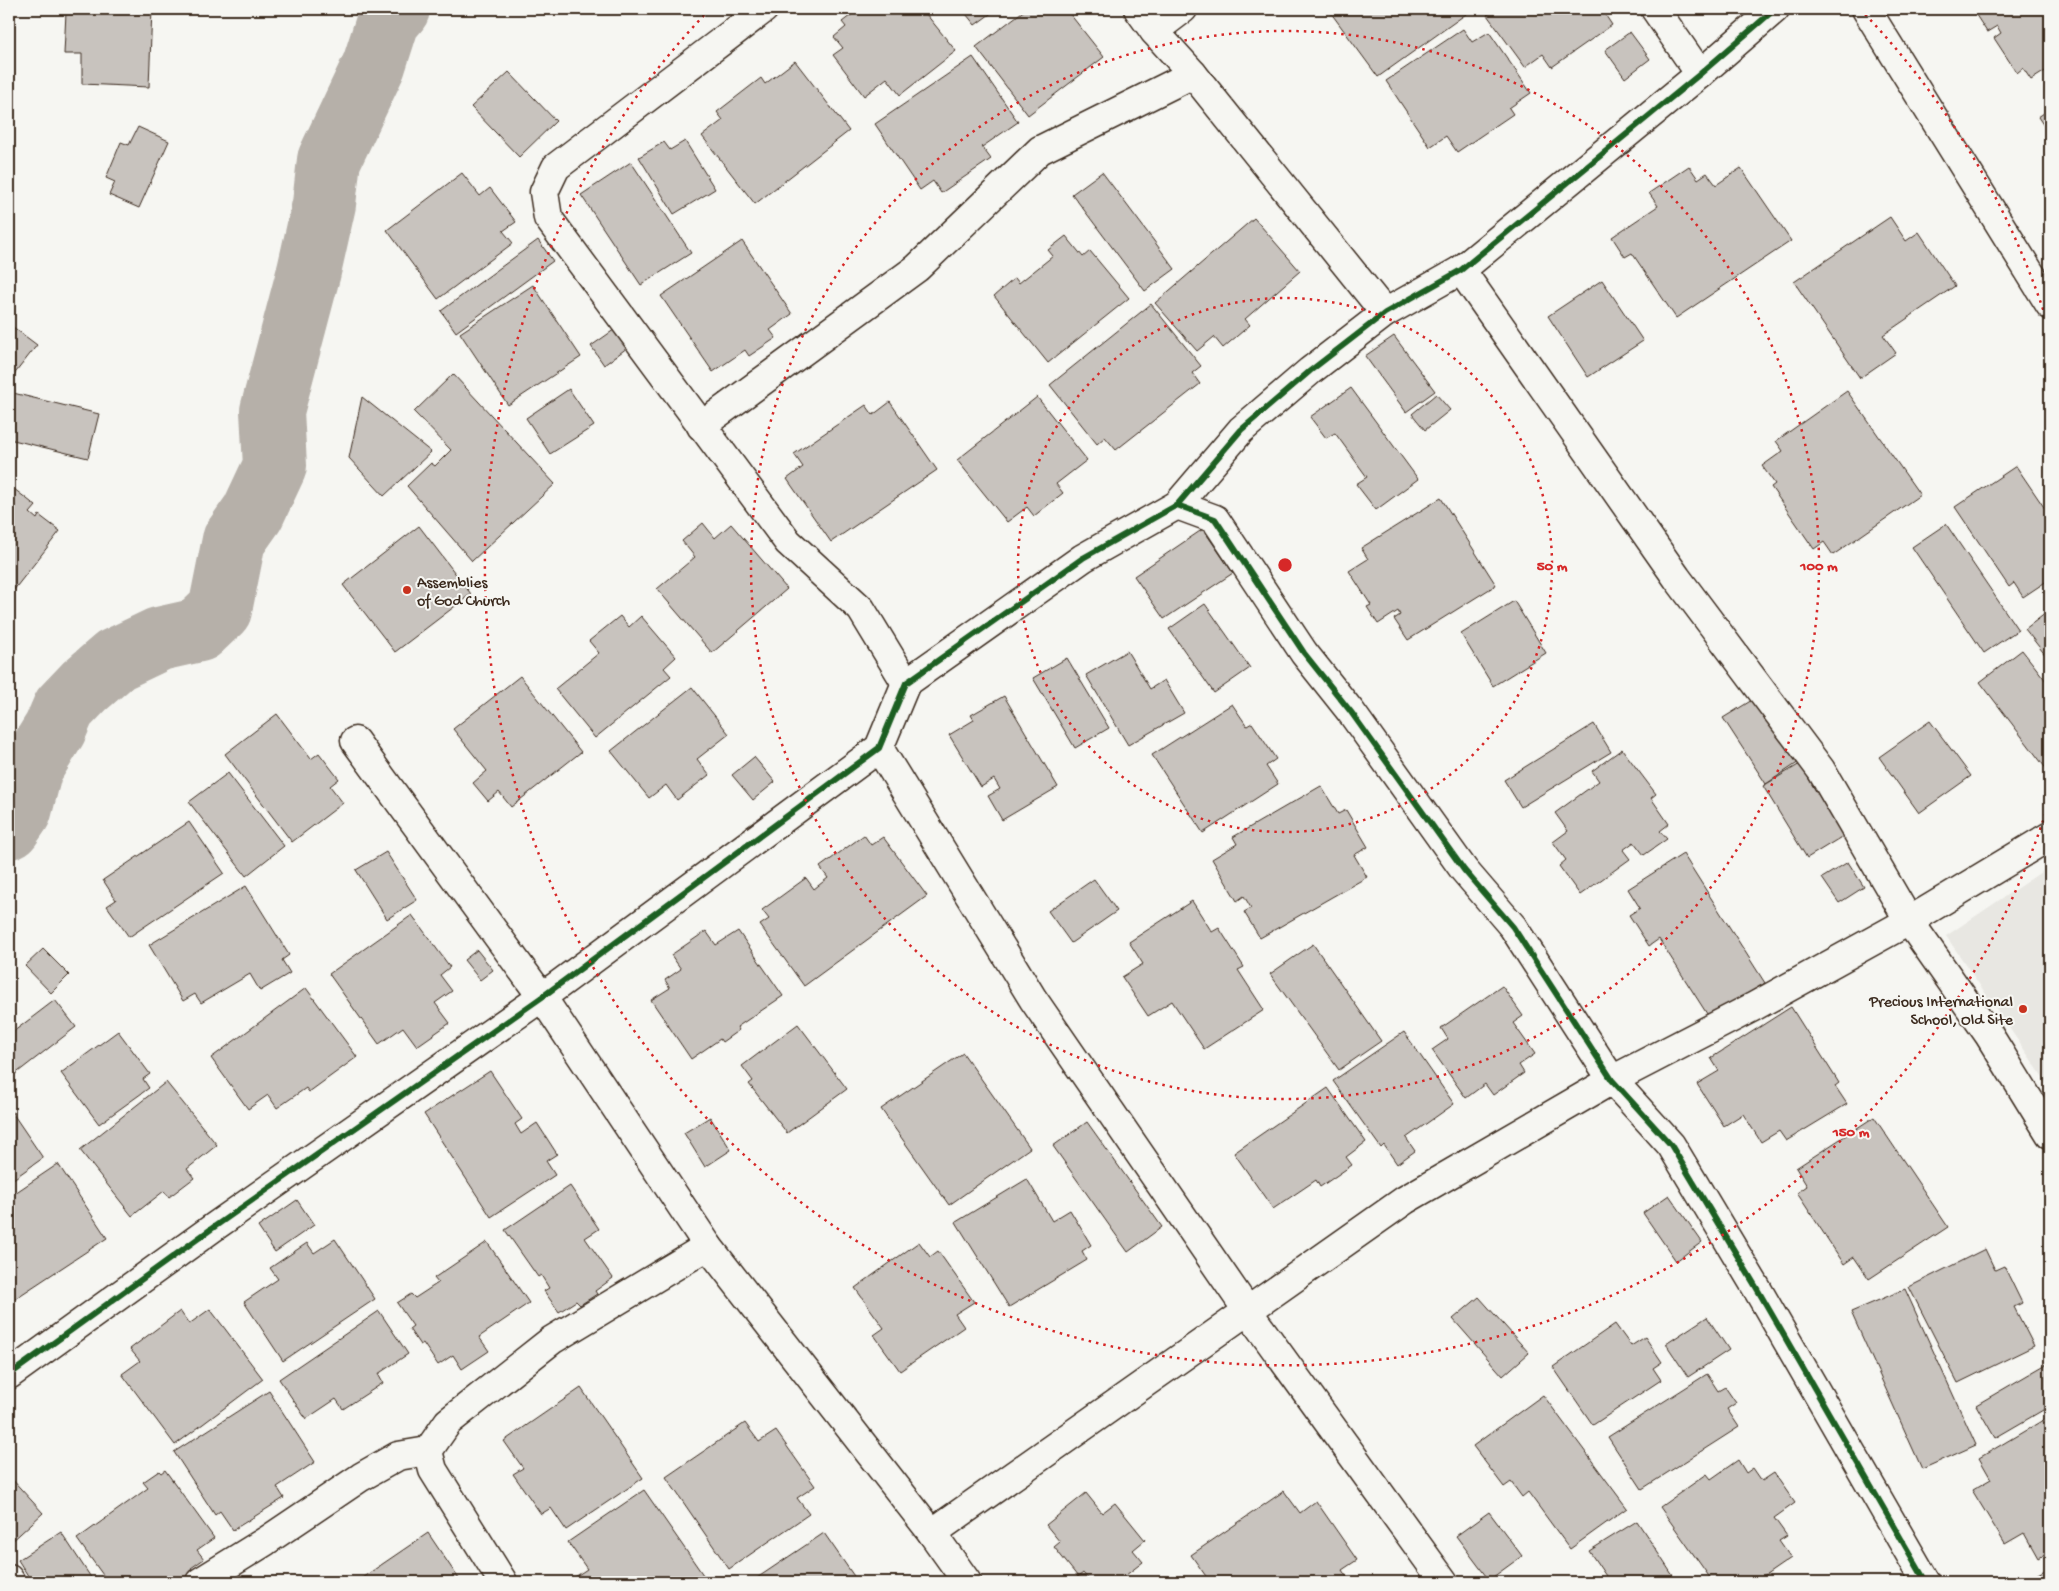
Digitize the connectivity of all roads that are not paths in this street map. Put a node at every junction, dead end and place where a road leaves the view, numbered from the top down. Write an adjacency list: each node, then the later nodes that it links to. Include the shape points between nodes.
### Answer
1 (764, 9): 13 (street, via 556,167 544,192 548,218)
2 (1138, 9): 7 (street)
3 (1184, 9): 7 (street)
4 (1655, 9): 9 (street)
5 (1776, 9): 9 (street)
6 (1866, 9): 11 (street)
7 (1154, 31): 8 (street)
8 (1193, 74): 12 (street); 13 (street, via 1040,150 918,268)
9 (1700, 74): 10 (street)
10 (1461, 270): 12 (street); 19 (street, via 1677,578 1821,770)
11 (2050, 305)
12 (1385, 313): 14 (street, via 1241,430)
13 (701, 426): 15 (street, via 788,542 861,609)
14 (1177, 505): 15 (street, via 1083,558); 21 (street, via 1215,519 1304,653 1464,870 1513,926)
15 (906, 683): 17 (street)
16 (355, 741): 20 (street)
17 (879, 748): 20 (street); 24 (street, via 1033,999)
18 (2050, 836): 19 (street)
19 (1909, 921): 21 (street); 22 (street, via 1989,1035)
20 (542, 997): 23 (street); 25 (street)
21 (1612, 1080): 24 (street, via 1405,1200); 34 (street, via 1671,1146 1756,1286)
22 (2050, 1134)
23 (708, 1246): 26 (street, via 552,1340 448,1422); 27 (street)
24 (1247, 1310): 27 (street); 33 (street)
25 (9, 1375)
26 (428, 1451): 30 (street, via 398,1456 361,1477 266,1542); 31 (street, via 432,1470)
27 (932, 1533): 32 (street)
28 (9, 1579): 29 (street)
29 (11, 1582)
30 (200, 1582)
31 (503, 1582)
32 (967, 1582)
33 (1444, 1582)
34 (1926, 1582)

